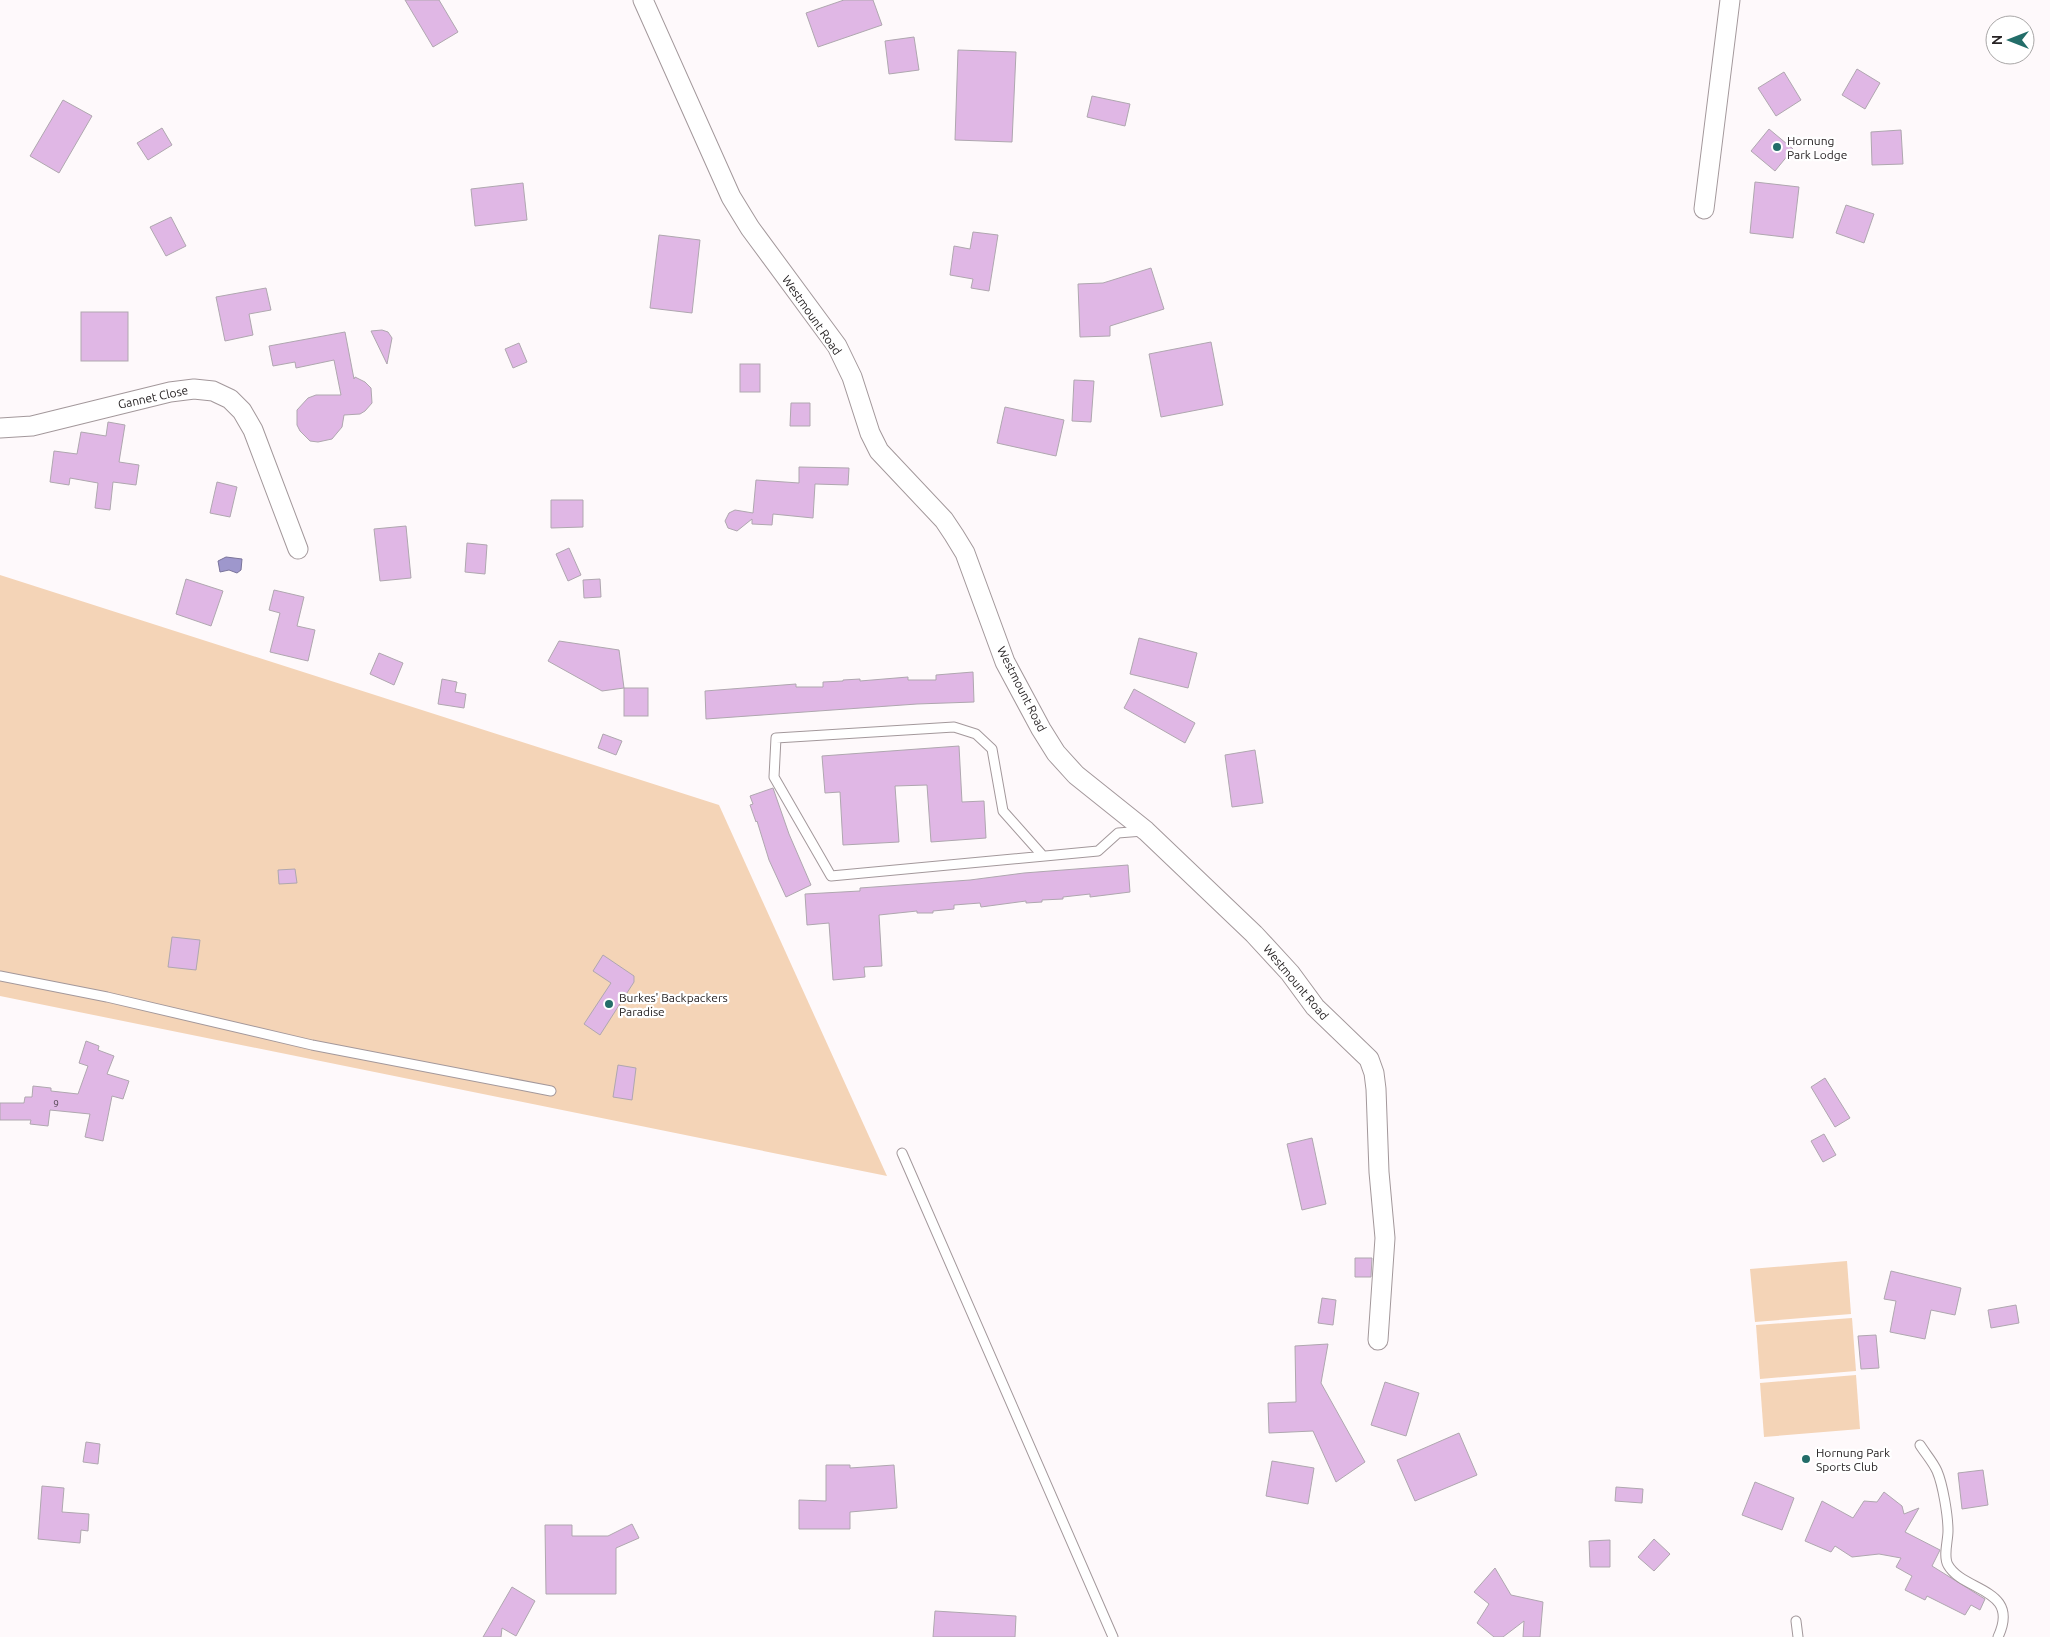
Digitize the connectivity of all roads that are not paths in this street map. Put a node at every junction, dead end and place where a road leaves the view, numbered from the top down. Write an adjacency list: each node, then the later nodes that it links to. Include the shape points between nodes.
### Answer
1 (643, 0): 6 (street, Westmount Road, via 731,197 837,346 880,451 944,520 961,547 1005,662 1041,729 1076,775)
2 (1730, 0): 3 (street)
3 (1704, 209)
4 (0, 428): 5 (street, Gannet Close, via 32,426 170,392 213,391 230,399 253,430)
5 (298, 549)
6 (1146, 831): 7 (lane, via 1118,832 1098,851); 11 (street, Westmount Road, via 1254,934 1290,973 1315,1007 1369,1059 1376,1088 1385,1238)
7 (1043, 856): 7 (lane, via 831,876 774,777 776,738 954,726 976,734 992,750 1003,811)
8 (0, 976): 9 (lane, via 108,997 312,1045)
9 (551, 1091)
10 (902, 1153): 14 (lane)
11 (1378, 1340)
12 (1920, 1446): 16 (lane, via 1937,1471 1947,1512 1948,1565 1959,1577 1990,1593 1999,1603 2003,1617)
13 (1796, 1621): 15 (lane)
14 (1113, 1637)
15 (1798, 1637)
16 (1998, 1637)

